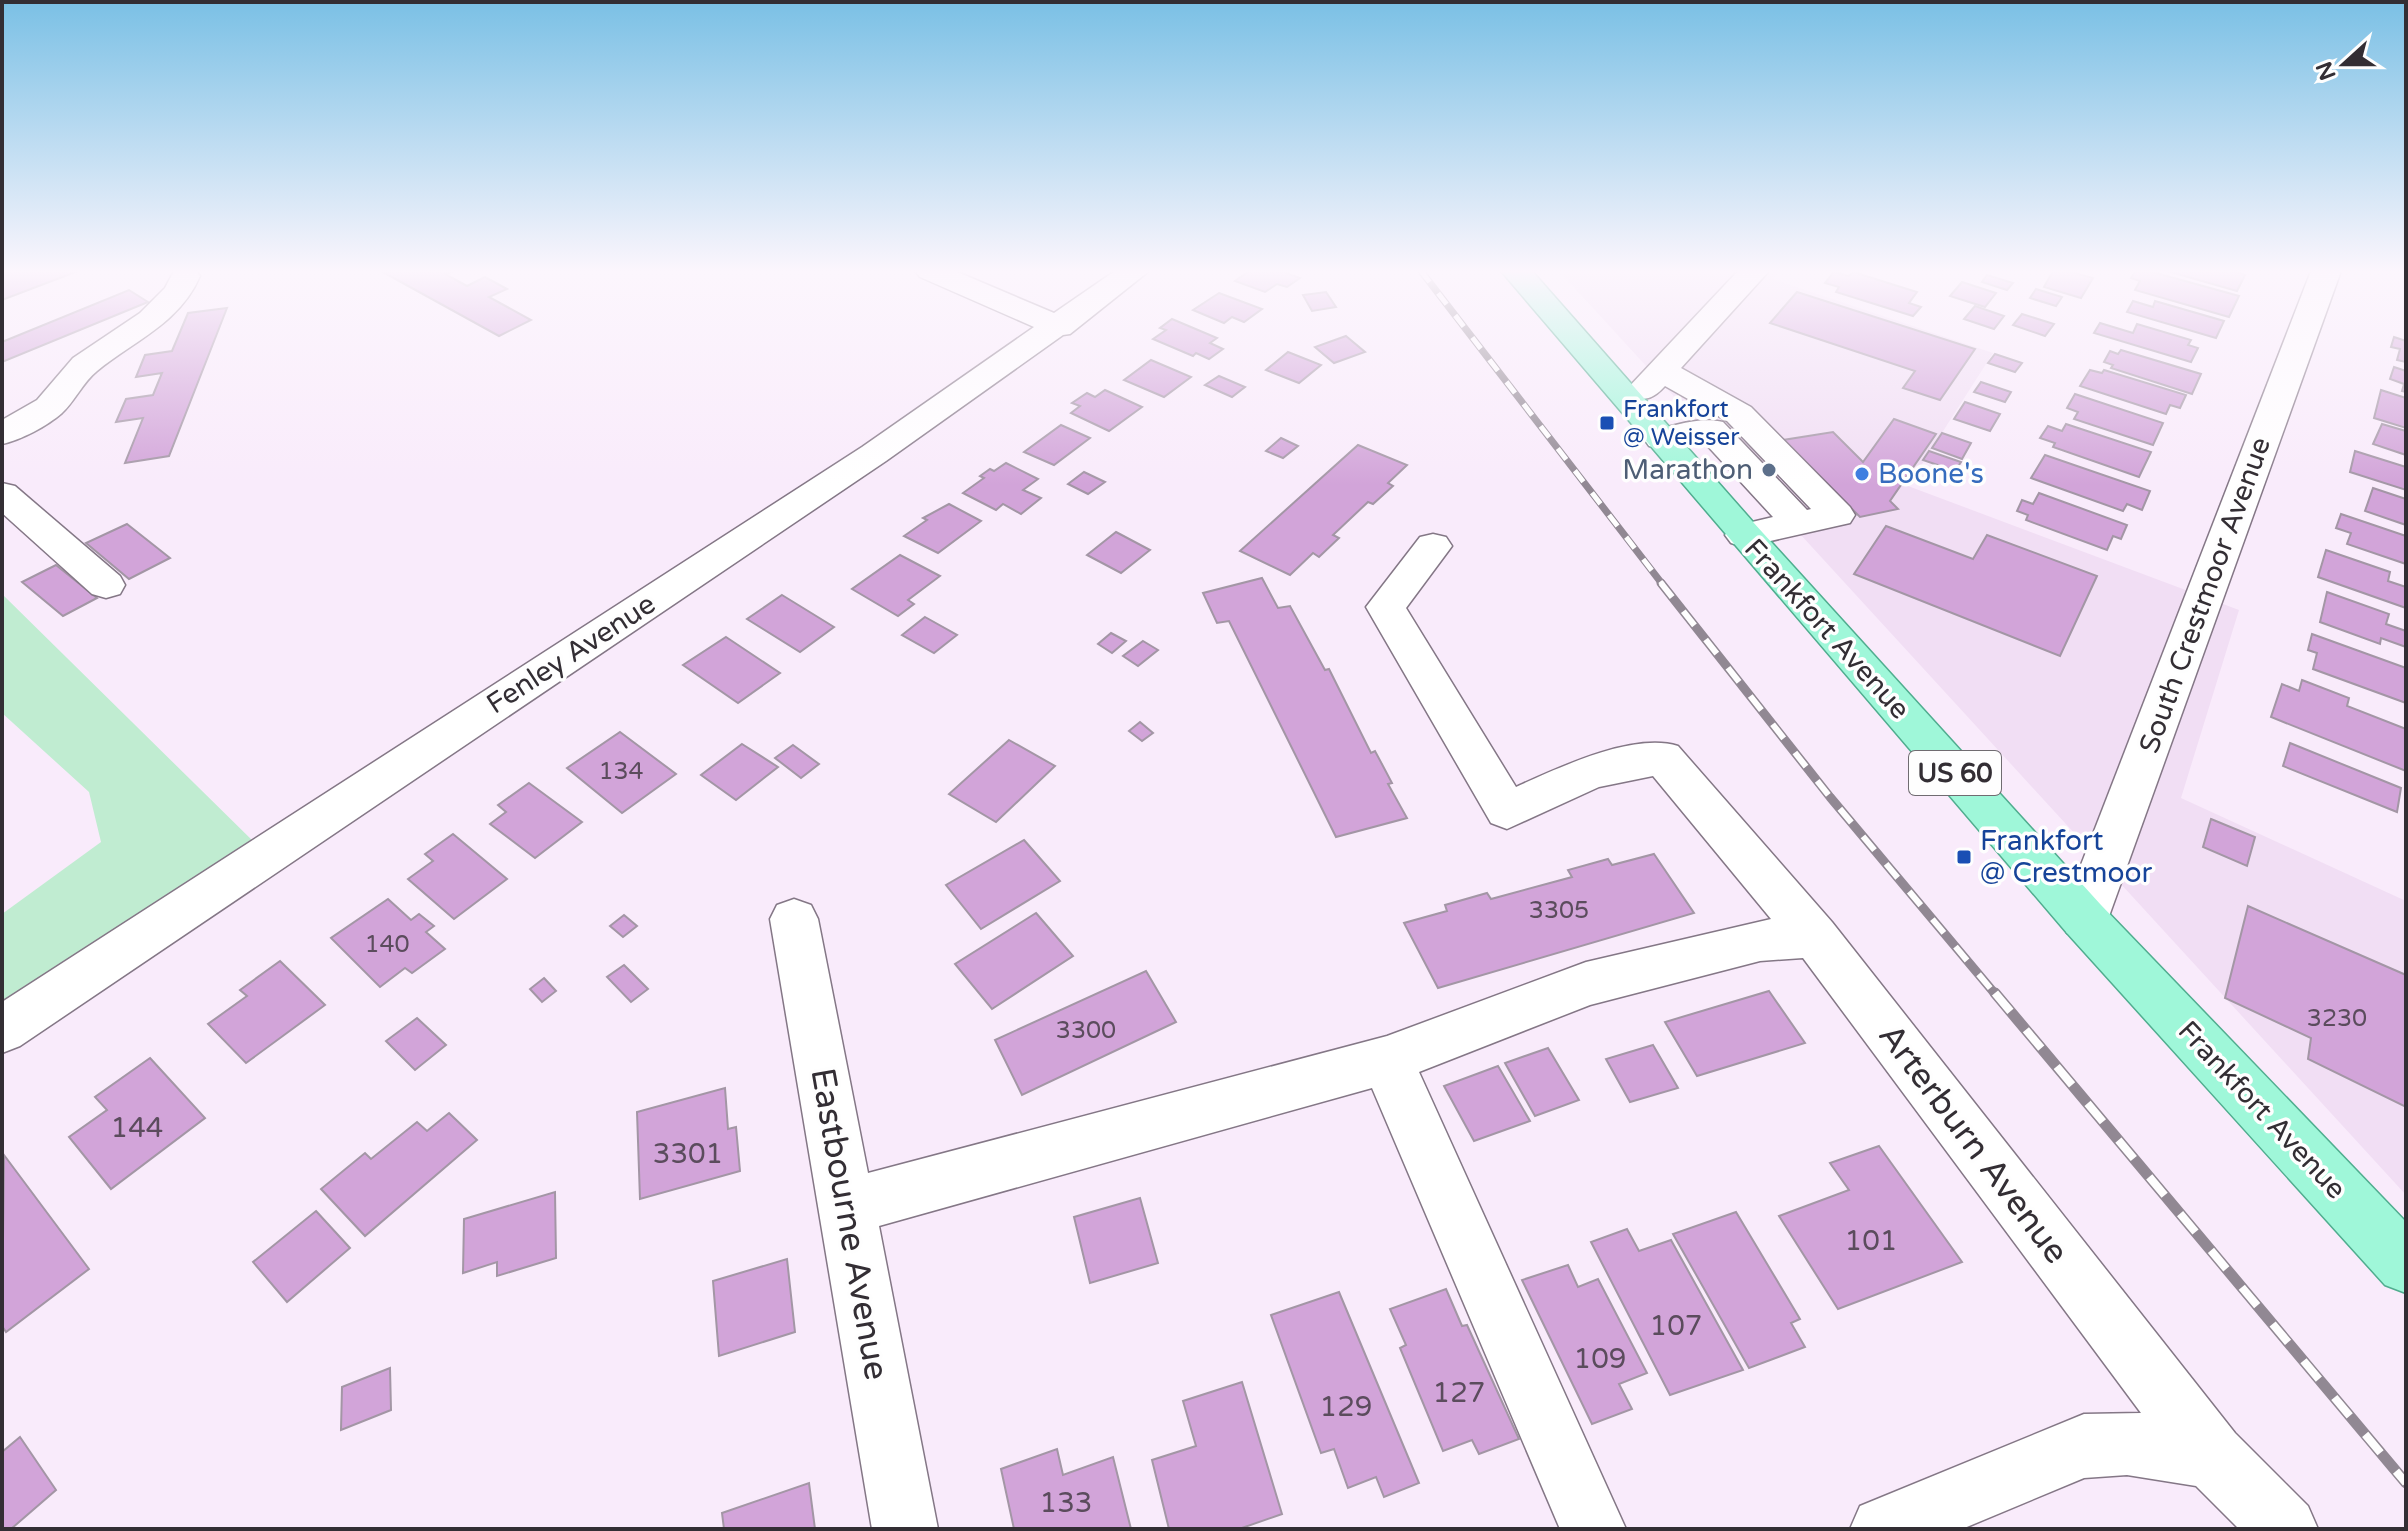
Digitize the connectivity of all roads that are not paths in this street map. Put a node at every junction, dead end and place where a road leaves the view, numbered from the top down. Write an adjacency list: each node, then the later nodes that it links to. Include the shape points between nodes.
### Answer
1 (118, 342): 9 (street, via 84,365 49,407)
2 (1036, 342): 18 (street, Fenley Avenue)
3 (1578, 342): 7 (main road, Frankfort Avenue / US 60)
4 (1687, 342): 6 (street)
5 (2299, 342): 16 (street, South Crestmoor Avenue)
6 (1661, 370): 7 (street); 8 (street)
7 (1630, 403): 10 (main road, Frankfort Avenue / US 60)
8 (1725, 422): 10 (street); 12 (street, via 1799,523)
9 (2, 434)
10 (1661, 439): 12 (main road, Frankfort Avenue / US 60)
11 (2, 494): 14 (street)
12 (1744, 535): 16 (main road, Frankfort Avenue / US 60)
13 (1433, 546): 17 (street, Arterburn Avenue, via 1386,607 1507,811 1590,772 1663,758)
14 (106, 585)
15 (794, 919): 20 (street, Eastbourne Avenue)
16 (2084, 919): 21 (main road, Frankfort Avenue / US 60)
17 (1815, 937): 19 (street, via 1760,940 1586,984); 22 (street, Arterburn Avenue)
18 (2, 1030)
19 (1387, 1060): 20 (street); 24 (street)
20 (846, 1207): 23 (street, Eastbourne Avenue)
21 (2406, 1264)
22 (2212, 1456): 25 (street, via 2127,1443 2084,1446); 26 (street, Arterburn Avenue)
23 (905, 1529)
24 (1593, 1529)
25 (1883, 1529)
26 (2285, 1529)

